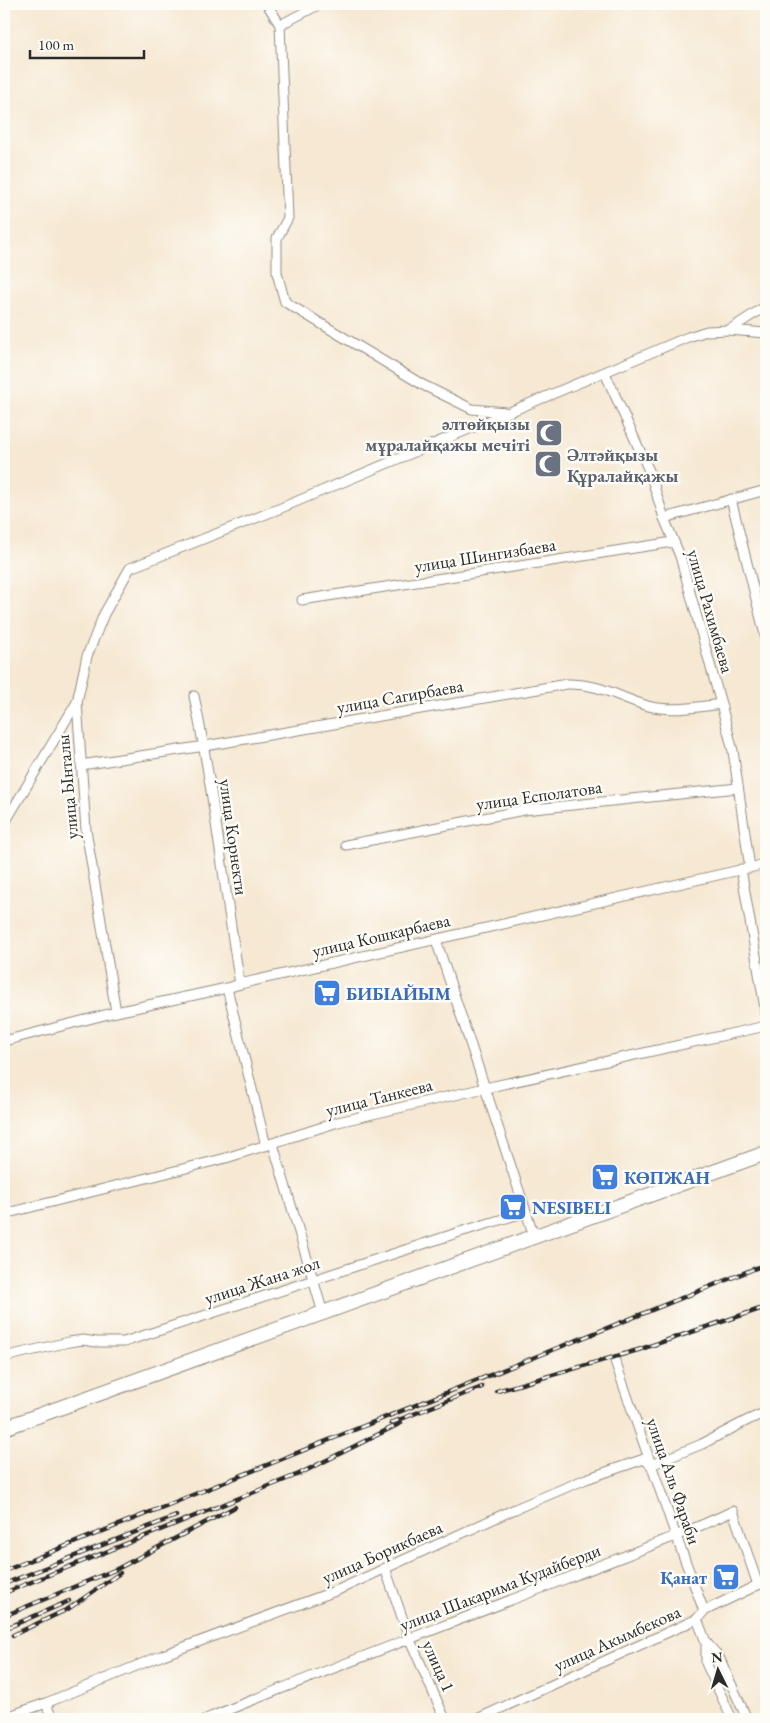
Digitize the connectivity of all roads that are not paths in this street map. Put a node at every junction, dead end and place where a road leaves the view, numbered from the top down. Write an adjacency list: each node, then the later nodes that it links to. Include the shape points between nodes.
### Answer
1 (267, 4): 3 (street)
2 (320, 4): 3 (street)
3 (280, 25): 8 (street, via 288,218 277,238 277,273 285,302 423,385 472,409)
4 (766, 306): 5 (street)
5 (729, 330): 6 (street); 7 (street, via 707,331 688,337)
6 (766, 333)
7 (605, 373): 8 (street); 11 (street, улица Рахимбаева, via 650,473)
8 (507, 412): 16 (street, улица Ынталы, via 130,568 104,614 87,656)
9 (766, 490): 10 (street)
10 (731, 499): 11 (street); 14 (street)
11 (664, 518): 12 (street, улица Рахимбаева)
12 (673, 542): 13 (street, улица Шингизбаева); 17 (street, улица Рахимбаева, via 680,556)
13 (302, 600)
14 (766, 639)
15 (194, 696): 18 (street, улица Корнекти)
16 (77, 702): 19 (street, улица Ынталы); 21 (street)
17 (722, 704): 18 (street, улица Сагирбаева, via 687,708 649,706 584,683 567,684); 20 (street, улица Рахимбаева)
18 (205, 746): 19 (street, улица Сагирбаева); 26 (street, улица Корнекти)
19 (81, 765): 28 (street, улица Ынталы, via 86,830)
20 (738, 788): 22 (street, улица Есполатова, via 524,810); 24 (street, улица Рахимбаева)
21 (4, 824)
22 (346, 845)
23 (766, 864): 24 (street, улица Кошкарбаева)
24 (745, 869): 25 (street, улица Кошкарбаева); 29 (street, улица Рахимбаева)
25 (436, 940): 26 (street, улица Кошкарбаева); 32 (street)
26 (240, 984): 27 (street, улица Кошкарбаева)
27 (227, 988): 28 (street, улица Кошкарбаева); 33 (street)
28 (116, 1012): 31 (street, улица Кошкарбаева)
29 (766, 1014)
30 (766, 1026): 32 (street, улица Танкеева)
31 (4, 1041)
32 (485, 1088): 33 (street, улица Танкеева, via 338,1122); 35 (street)
33 (270, 1145): 36 (street, улица Танкеева); 38 (street)
34 (766, 1153): 37 (main road)
35 (526, 1212): 37 (street); 38 (street, улица Жана жол)
36 (4, 1214)
37 (534, 1236): 39 (main road)
38 (314, 1280): 39 (street); 40 (street, улица Жана жол, via 124,1342 83,1340)
39 (323, 1313): 43 (main road)
40 (4, 1357)
41 (615, 1361): 44 (street, улица Аль Фараби)
42 (766, 1412): 44 (street, улица Борикбаева)
43 (4, 1428)
44 (651, 1465): 45 (street, улица Аль Фараби); 46 (street, улица Борикбаева, via 644,1459 586,1479)
45 (676, 1536): 47 (street, улица Шакарима Кудайберди, via 733,1510); 48 (street, улица Аль Фараби); 50 (street, улица Шакарима Кудайберди)
46 (385, 1568): 50 (street, улица 1); 52 (street, улица Борикбаева, via 338,1590 162,1655)
47 (762, 1583): 48 (street, улица Акымбекова)
48 (704, 1611): 49 (street, улица Акымбекова)
49 (697, 1620): 51 (street); 57 (street, улица Акымбекова)
50 (410, 1640): 55 (street, улица Шакарима Кудайберди); 56 (street, улица 1)
51 (706, 1642): 58 (street, via 706,1663); 59 (street, via 720,1657)
52 (46, 1703): 53 (street, улица Борикбаева); 54 (street)
53 (4, 1718)
54 (52, 1719)
55 (206, 1719)
56 (445, 1719)
57 (477, 1719)
58 (732, 1719)
59 (747, 1719)

